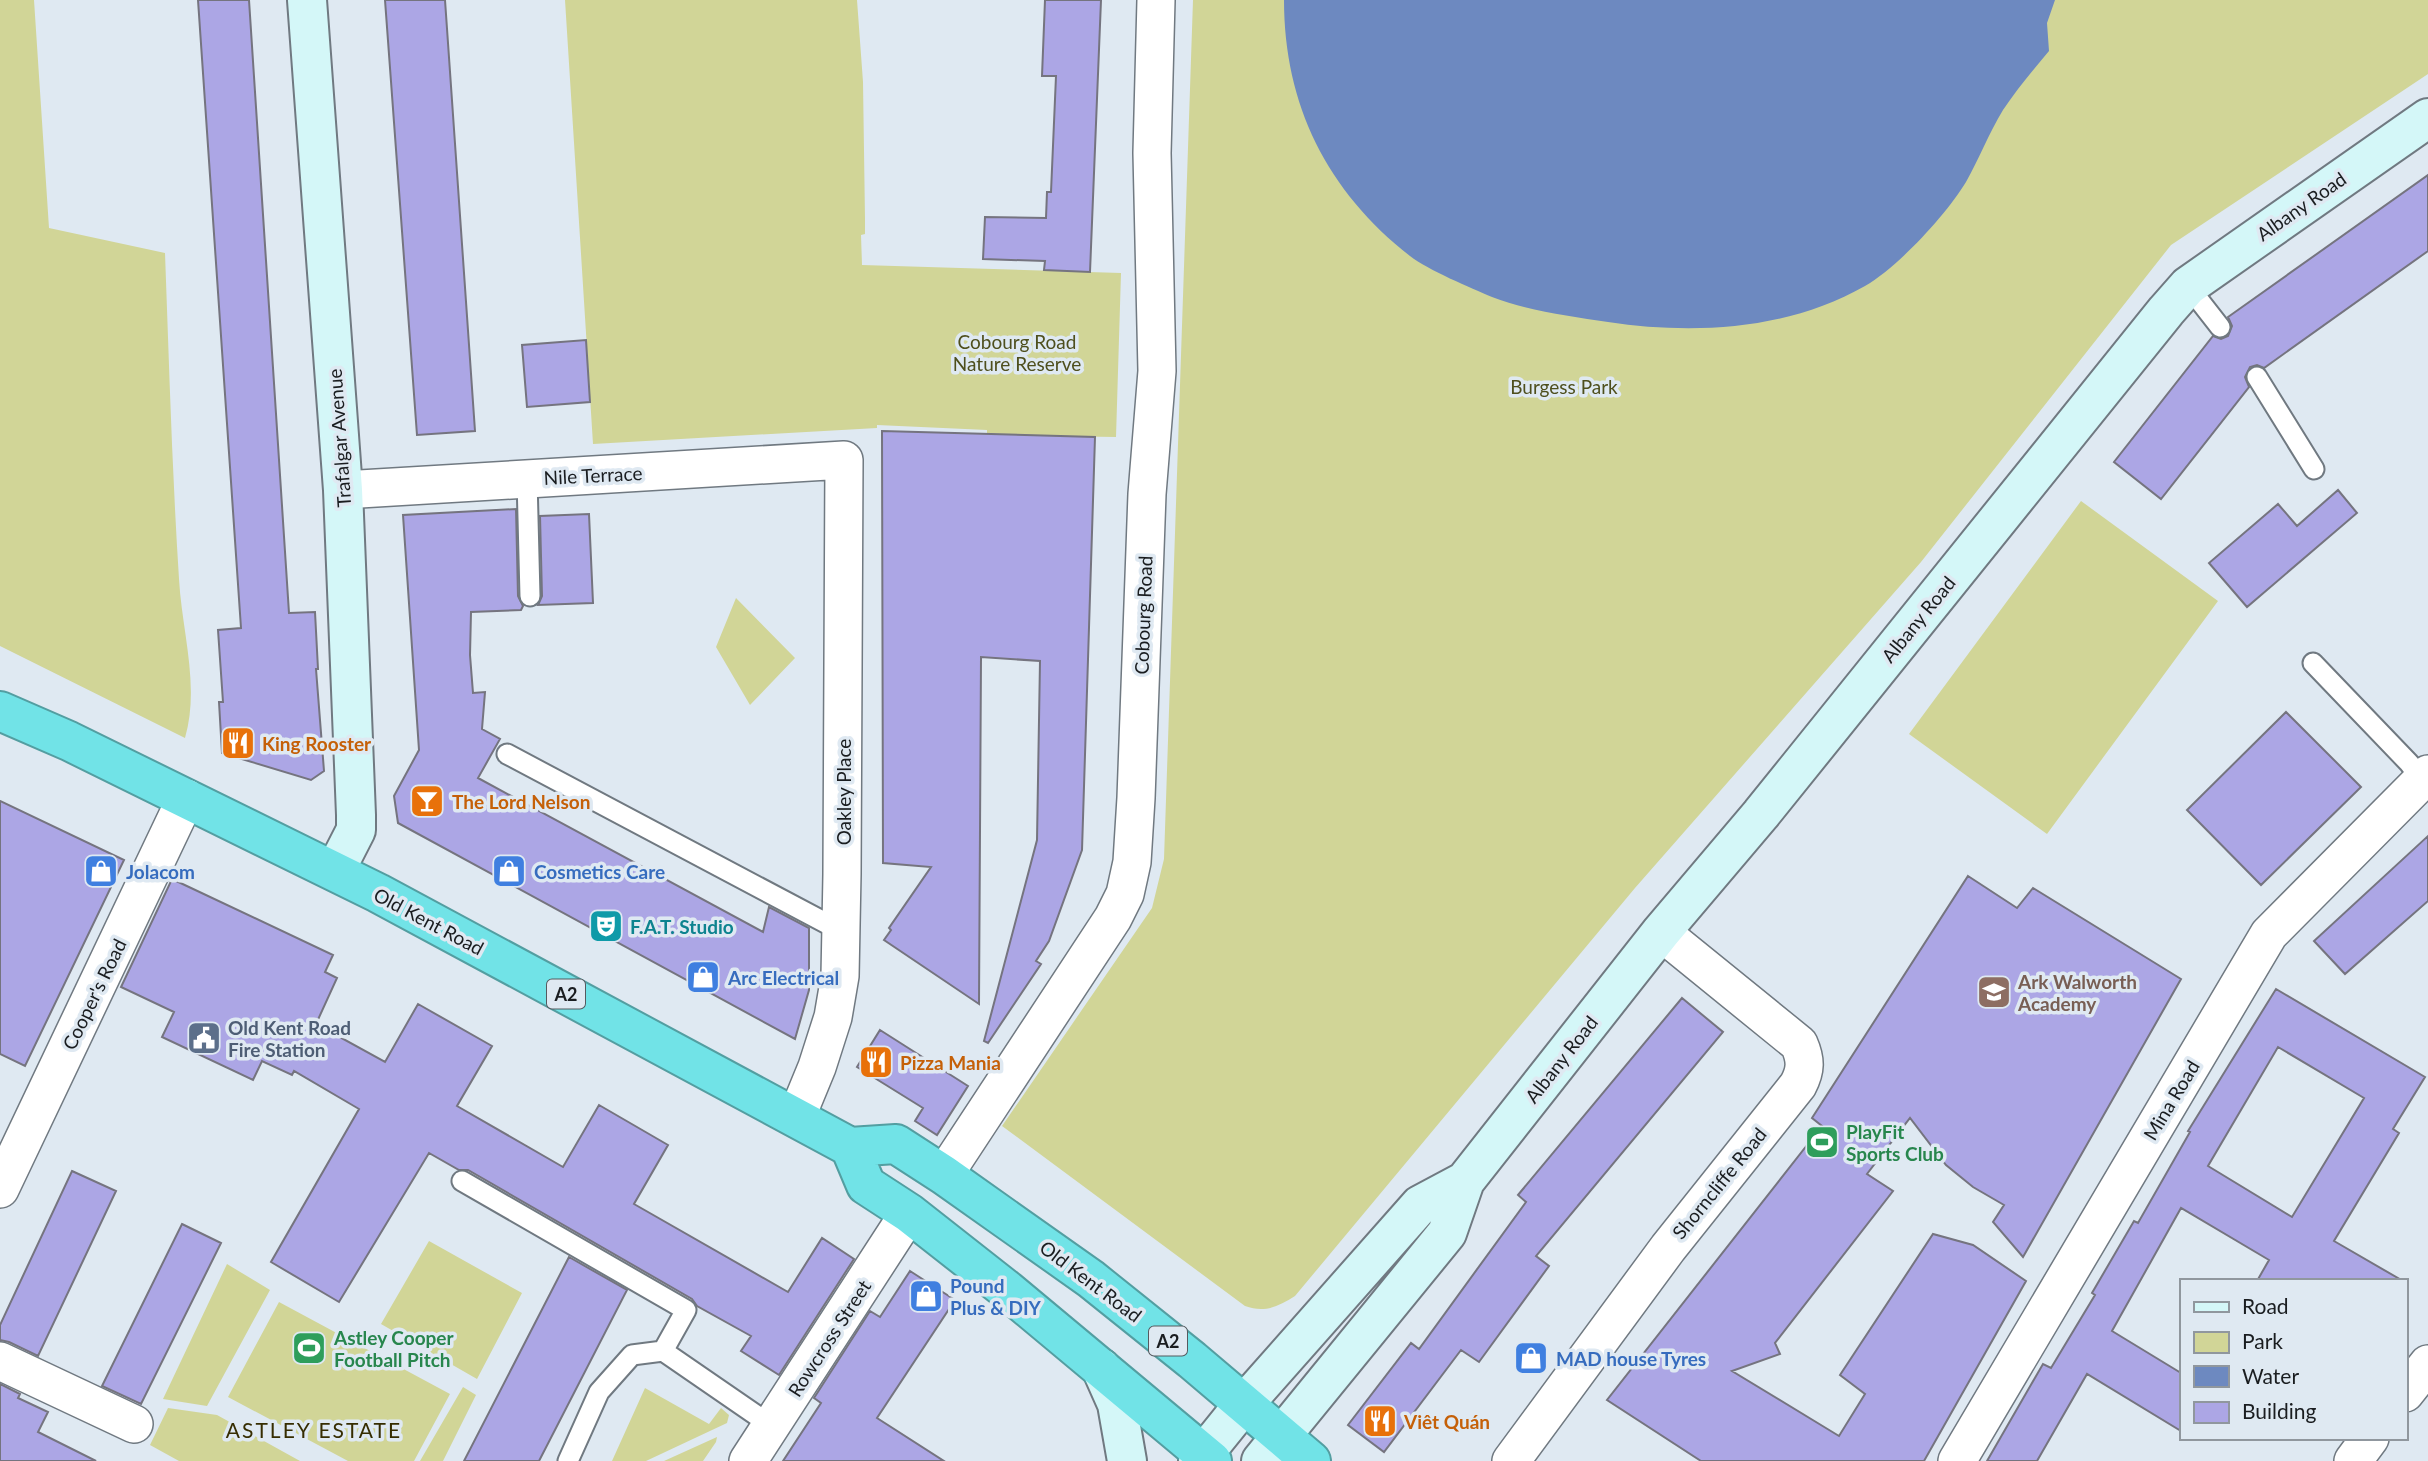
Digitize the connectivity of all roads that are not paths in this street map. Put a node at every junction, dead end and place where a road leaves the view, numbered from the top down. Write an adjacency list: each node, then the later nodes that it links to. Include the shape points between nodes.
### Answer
1 (307, 0): 10 (main road, Trafalgar Avenue)
2 (1156, 0): 23 (street, Cobourg Road, via 1152,153 1157,371 1147,494 1132,862 1125,894 1113,918)
3 (2428, 118): 4 (main road, Albany Road)
4 (2188, 286): 5 (lane); 19 (main road, Albany Road)
5 (2220, 327)
6 (2257, 377): 8 (lane)
7 (844, 460): 9 (street, Nile Terrace); 18 (street, Oakley Place)
8 (2314, 469)
9 (527, 479): 10 (street, Nile Terrace); 11 (lane)
10 (342, 491): 17 (main road, Trafalgar Avenue, via 356,830)
11 (530, 596)
12 (2313, 663): 15 (lane)
13 (0, 711): 16 (highway, Old Kent Road / A2)
14 (507, 754): 18 (lane)
15 (2425, 777): 42 (street, Mina Road, via 2269,934)
16 (186, 798): 17 (highway, Old Kent Road / A2); 21 (street, Cooper's Road)
17 (335, 871): 20 (highway, Old Kent Road / A2)
18 (841, 931): 20 (street, Oakley Place, via 833,1017)
19 (1661, 932): 25 (main road, Albany Road); 41 (street, Shorncliffe Road, via 1799,1044 1805,1057 1804,1073)
20 (796, 1118): 22 (highway, Old Kent Road / A2)
21 (12, 1134): 26 (street, Cooper's Road)
22 (850, 1147): 23 (highway, Old Kent Road / A2, via 896,1144); 27 (highway, via 866,1185)
23 (944, 1175): 31 (highway, Old Kent Road / A2, via 1091,1279)
24 (462, 1181): 28 (lane, via 686,1310)
25 (1465, 1181): 31 (main road, Albany Road, via 1420,1205); 35 (main road, Albany Road, via 1447,1233)
26 (0, 1189)
27 (909, 1213): 30 (highway); 33 (street, Rowcross Street)
28 (663, 1351): 33 (lane); 37 (lane, via 632,1355 599,1392)
29 (0, 1361): 32 (street)
30 (1101, 1368): 36 (highway); 39 (main road, via 1117,1404)
31 (1244, 1404): 35 (highway, Old Kent Road / A2); 36 (main road, Albany Road)
32 (134, 1424)
33 (772, 1426): 38 (street, Rowcross Street)
34 (2369, 1440): 43 (street)
35 (1271, 1449): 40 (highway, Old Kent Road / A2)
36 (1205, 1459)
37 (568, 1461)
38 (748, 1461)
39 (1127, 1461)
40 (1311, 1461)
41 (1511, 1461)
42 (1957, 1461)
43 (2353, 1461)

